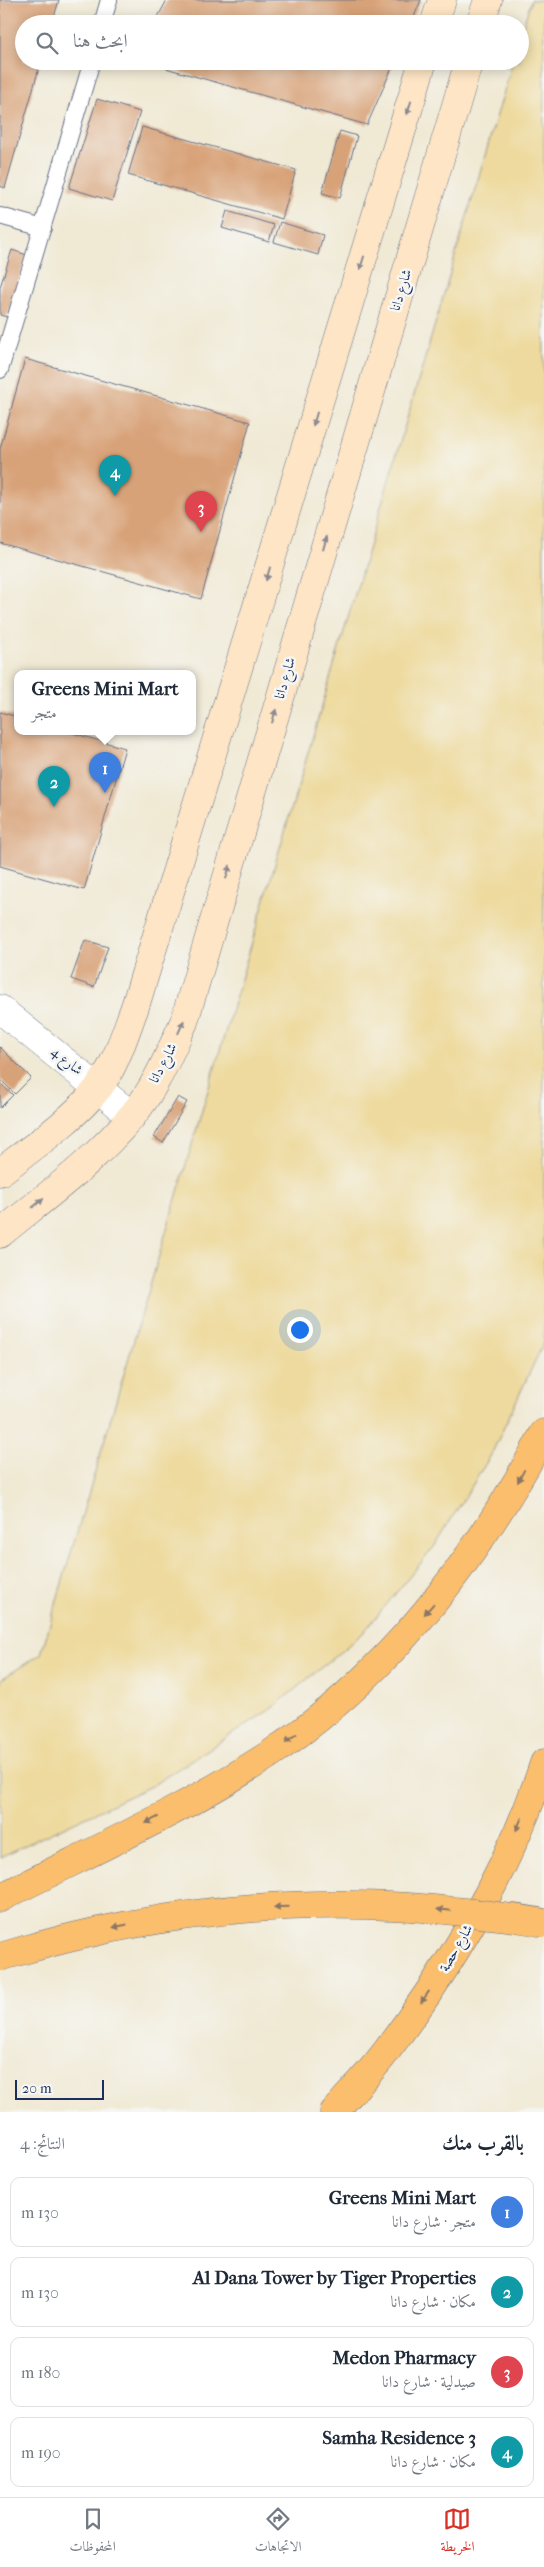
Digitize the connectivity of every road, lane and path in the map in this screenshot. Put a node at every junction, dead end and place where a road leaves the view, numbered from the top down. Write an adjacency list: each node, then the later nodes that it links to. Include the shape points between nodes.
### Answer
1 (109, 0): 4 (lane)
2 (442, 0): 5 (street)
3 (488, 0): 6 (street)
4 (105, 15)
5 (437, 15)
6 (483, 15)
7 (89, 70): 11 (lane)
8 (420, 70): 14 (street, one-way to 14, via 135,1007)
9 (466, 70): 15 (street, شارع دانا, one-way to 9, via 162,1069 184,1022)
10 (0, 216): 11 (lane)
11 (43, 228): 12 (lane)
12 (0, 370)
13 (0, 1009): 14 (street, شارع 4)
14 (99, 1087): 15 (street, شارع 4); 16 (street, via 48,1136)
15 (132, 1116): 17 (street, شارع دانا, one-way to 15, via 74,1173)
16 (0, 1172)
17 (0, 1234)
18 (544, 1433): 20 (main road, one-way to 20, via 516,1486 433,1605 384,1659 330,1709 216,1788)
19 (544, 1763): 23 (main road, شارع حصة, one-way to 23, via 496,1876 447,1965 388,2049)
20 (0, 1898)
21 (544, 1923): 22 (main road, one-way to 22, bridge, via 441,1909 343,1904 245,1908 147,1920)
22 (0, 1957)
23 (334, 2112)

